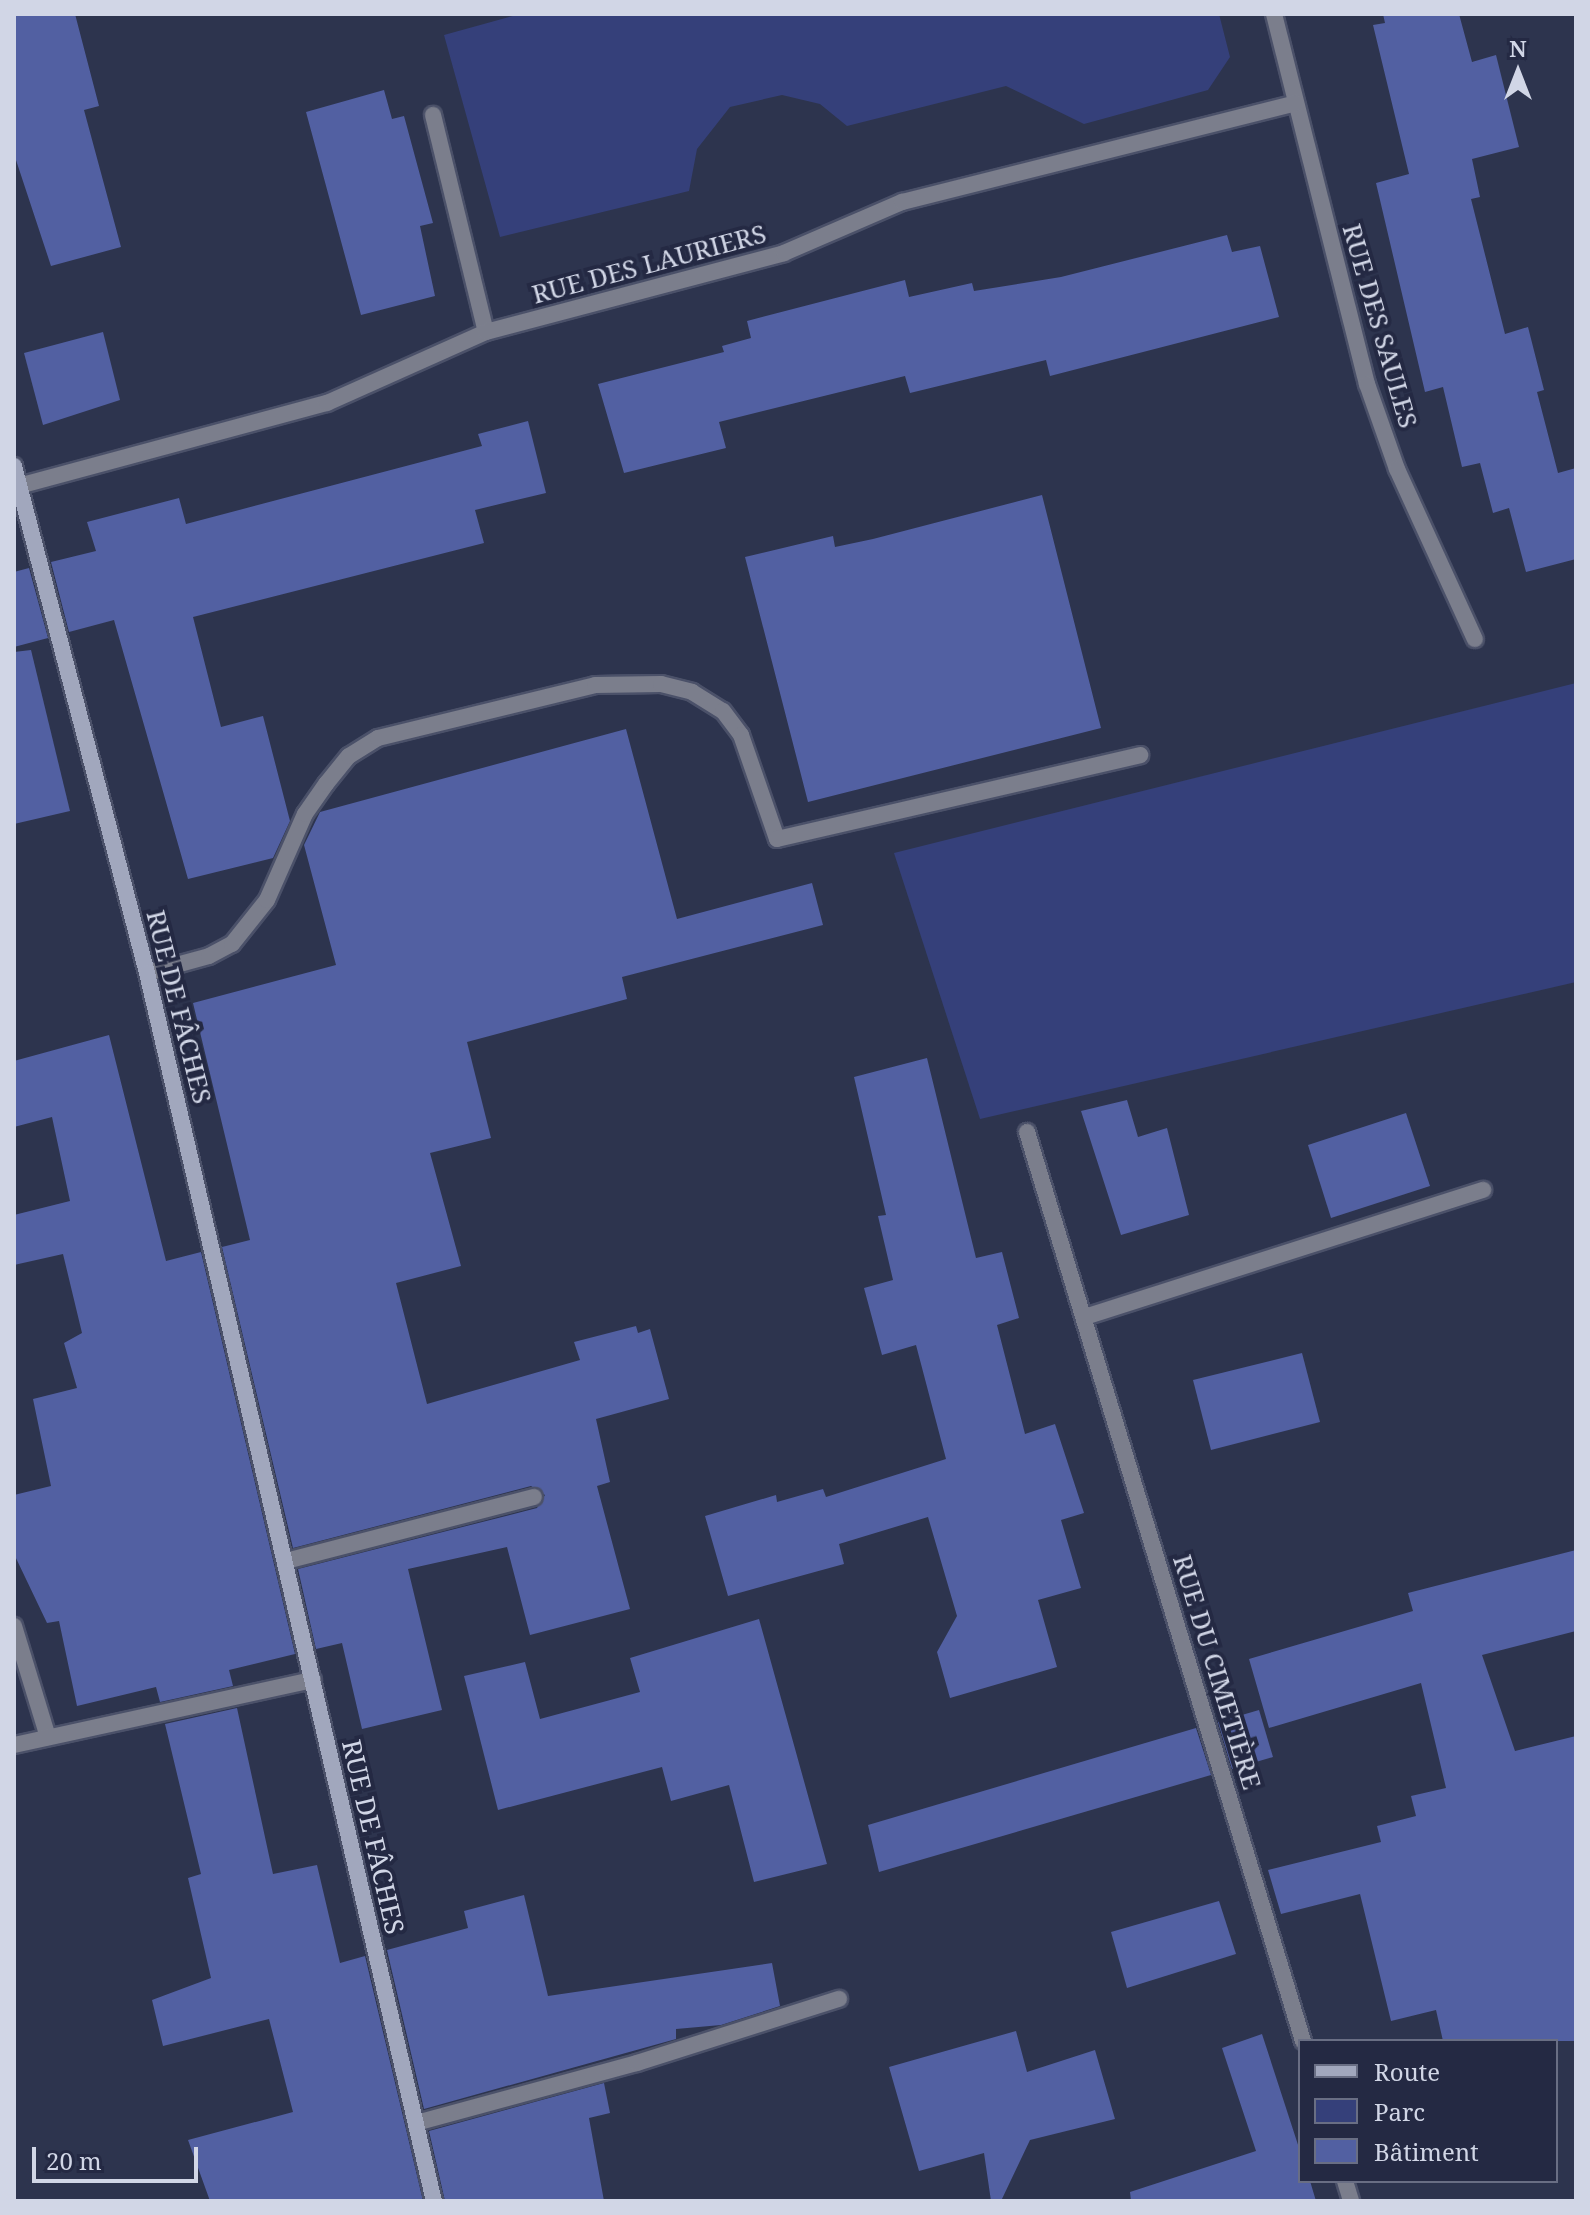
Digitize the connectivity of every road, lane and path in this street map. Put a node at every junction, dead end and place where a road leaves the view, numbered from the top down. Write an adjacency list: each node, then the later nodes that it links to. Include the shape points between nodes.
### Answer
1 (1274, 14): 2 (street, RUE DES SAULES)
2 (1296, 103): 4 (street, RUE DES LAURIERS, via 902,202 784,253); 7 (street, RUE DES SAULES, via 1375,410)
3 (433, 115): 4 (street)
4 (486, 332): 6 (street, RUE DES LAURIERS, via 327,403)
5 (14, 466): 6 (street, RUE DE FÂCHES)
6 (19, 486): 9 (street, RUE DE FÂCHES)
7 (1475, 639)
8 (1140, 755): 9 (street, via 777,839 741,735 723,711 692,692 661,684 595,685 378,738 349,756 305,814 251,925 209,956)
9 (147, 973): 14 (street, RUE DE FÂCHES)
10 (1027, 1132): 12 (street, RUE DU CIMETIÈRE)
11 (1483, 1190): 12 (street)
12 (1085, 1317): 20 (street, RUE DU CIMETIÈRE)
13 (534, 1497): 14 (street)
14 (286, 1561): 16 (street, RUE DE FÂCHES)
15 (14, 1626): 17 (street)
16 (313, 1680): 17 (street); 21 (street, RUE DE FÂCHES)
17 (48, 1737): 18 (street)
18 (14, 1745)
19 (839, 1999): 21 (street, via 637,2063)
20 (1302, 2039)
21 (416, 2123): 22 (street, RUE DE FÂCHES)
22 (434, 2201)

